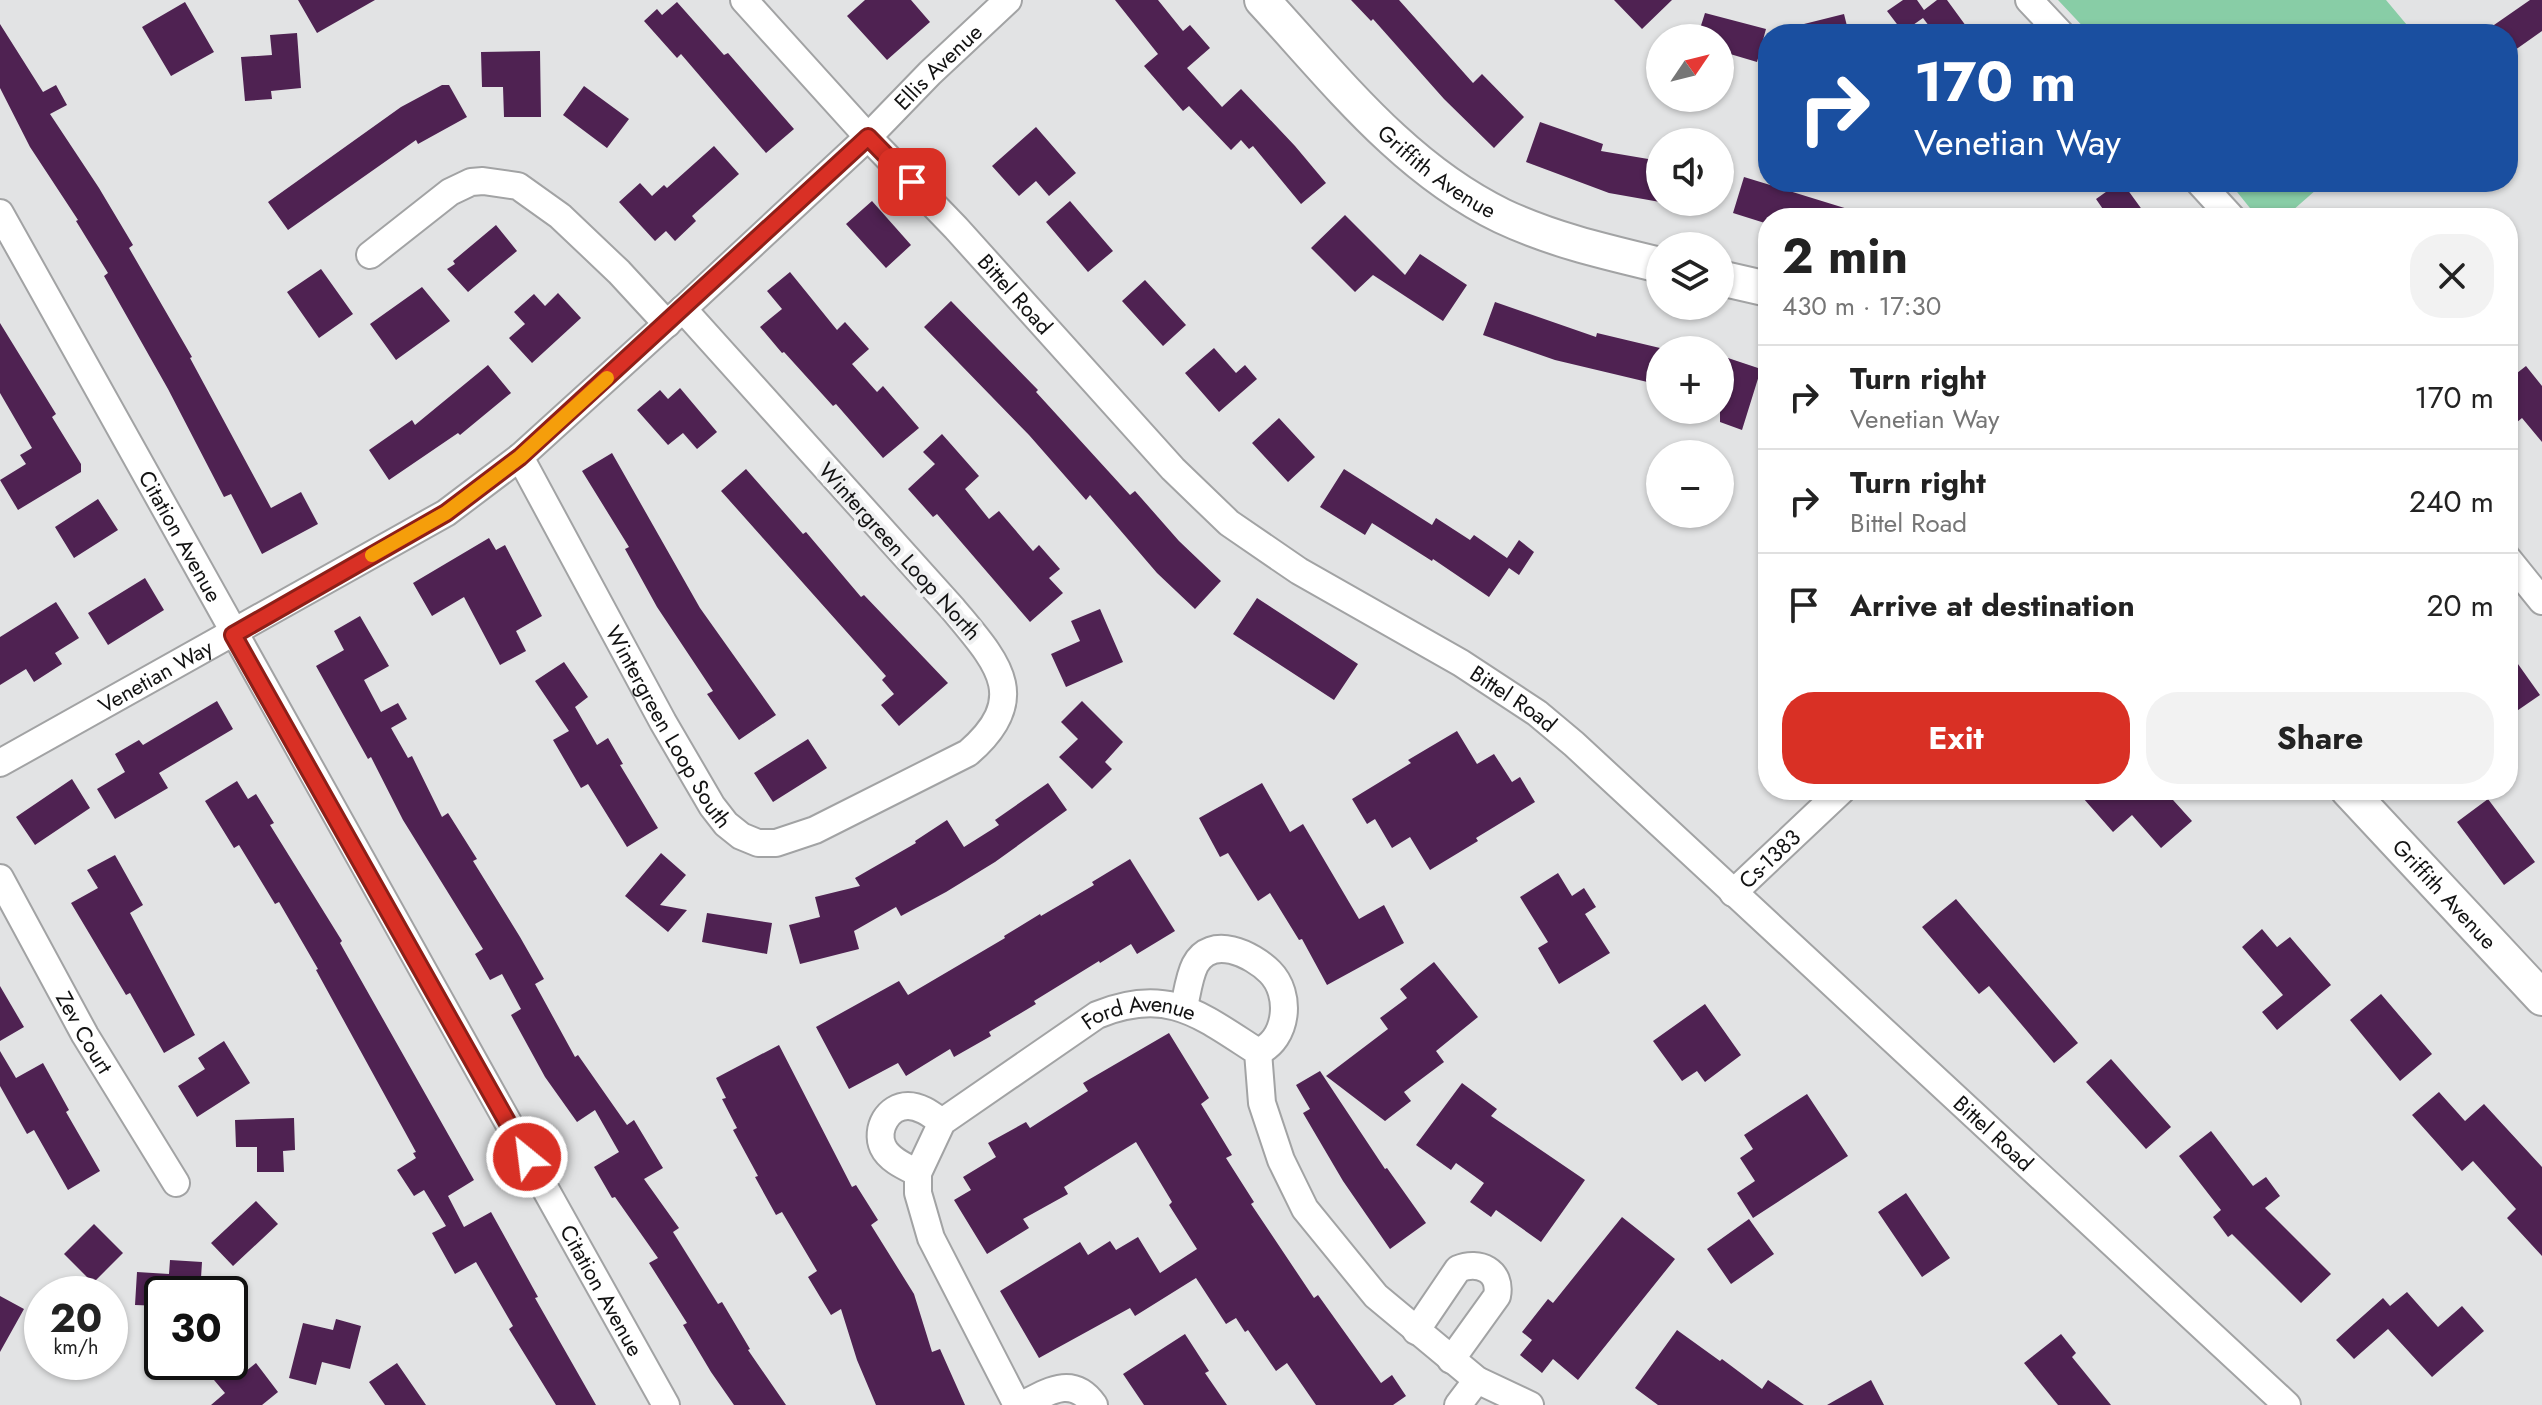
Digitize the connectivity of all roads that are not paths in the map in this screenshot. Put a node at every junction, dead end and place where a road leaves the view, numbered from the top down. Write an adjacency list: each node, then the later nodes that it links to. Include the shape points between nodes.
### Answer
1 (744, 0): 6 (street, Bittel Road)
2 (1008, 0): 6 (street, Ellis Avenue)
3 (1262, 0): 11 (street, Griffith Avenue, via 1381,129 1459,192 1543,234)
4 (2029, 0): 5 (street)
5 (2052, 24)
6 (868, 137): 14 (street, Venetian Way); 24 (street, Bittel Road, via 1173,469 1229,523 1299,571 1537,713)
7 (2208, 192): 8 (street)
8 (2223, 208)
9 (0, 213): 18 (street, Citation Avenue)
10 (370, 255): 14 (street, Wintergreen Loop North, via 450,192 471,182 494,180 518,186 560,216)
11 (1646, 262)
12 (1734, 281): 13 (street)
13 (1758, 287)
14 (675, 317): 15 (street, Venetian Way); 20 (street, Wintergreen Loop North, via 991,655 1001,676 1002,708 986,737 968,753)
15 (520, 457): 18 (street, Venetian Way, via 446,513); 20 (street, Wintergreen Loop South, via 663,722 726,824 758,843 776,843)
16 (2518, 571): 17 (street)
17 (2542, 601)
18 (233, 635): 19 (street, Venetian Way); 34 (street, Citation Avenue)
19 (0, 763)
20 (902, 787)
21 (1831, 800): 24 (street, Cs-1383)
22 (2357, 800): 25 (street, Griffith Avenue)
23 (0, 878): 30 (street, Zev Court, via 85,1035)
24 (1733, 893): 39 (street, Bittel Road)
25 (2542, 998)
26 (1184, 1007): 27 (street, Ford Avenue); 27 (street, via 1195,965 1214,949 1227,948 1257,961 1275,978 1284,1011 1274,1041); 28 (street, Ford Avenue, via 1157,1002 1097,1015)
27 (1258, 1052): 31 (street, via 1262,1103 1305,1209 1376,1296)
28 (942, 1122): 29 (street); 29 (street, via 909,1106 884,1121 883,1147)
29 (918, 1173): 35 (street, via 931,1238)
30 (176, 1183)
31 (1416, 1331): 32 (street); 32 (street, via 1458,1269 1470,1264 1487,1269 1495,1277 1497,1296)
32 (1451, 1360): 33 (street)
33 (1477, 1380): 37 (street); 38 (street)
34 (666, 1405)
35 (1020, 1405): 36 (street, via 1064,1388 1080,1390)
36 (1094, 1405)
37 (1458, 1405)
38 (1530, 1405)
39 (2287, 1405)

